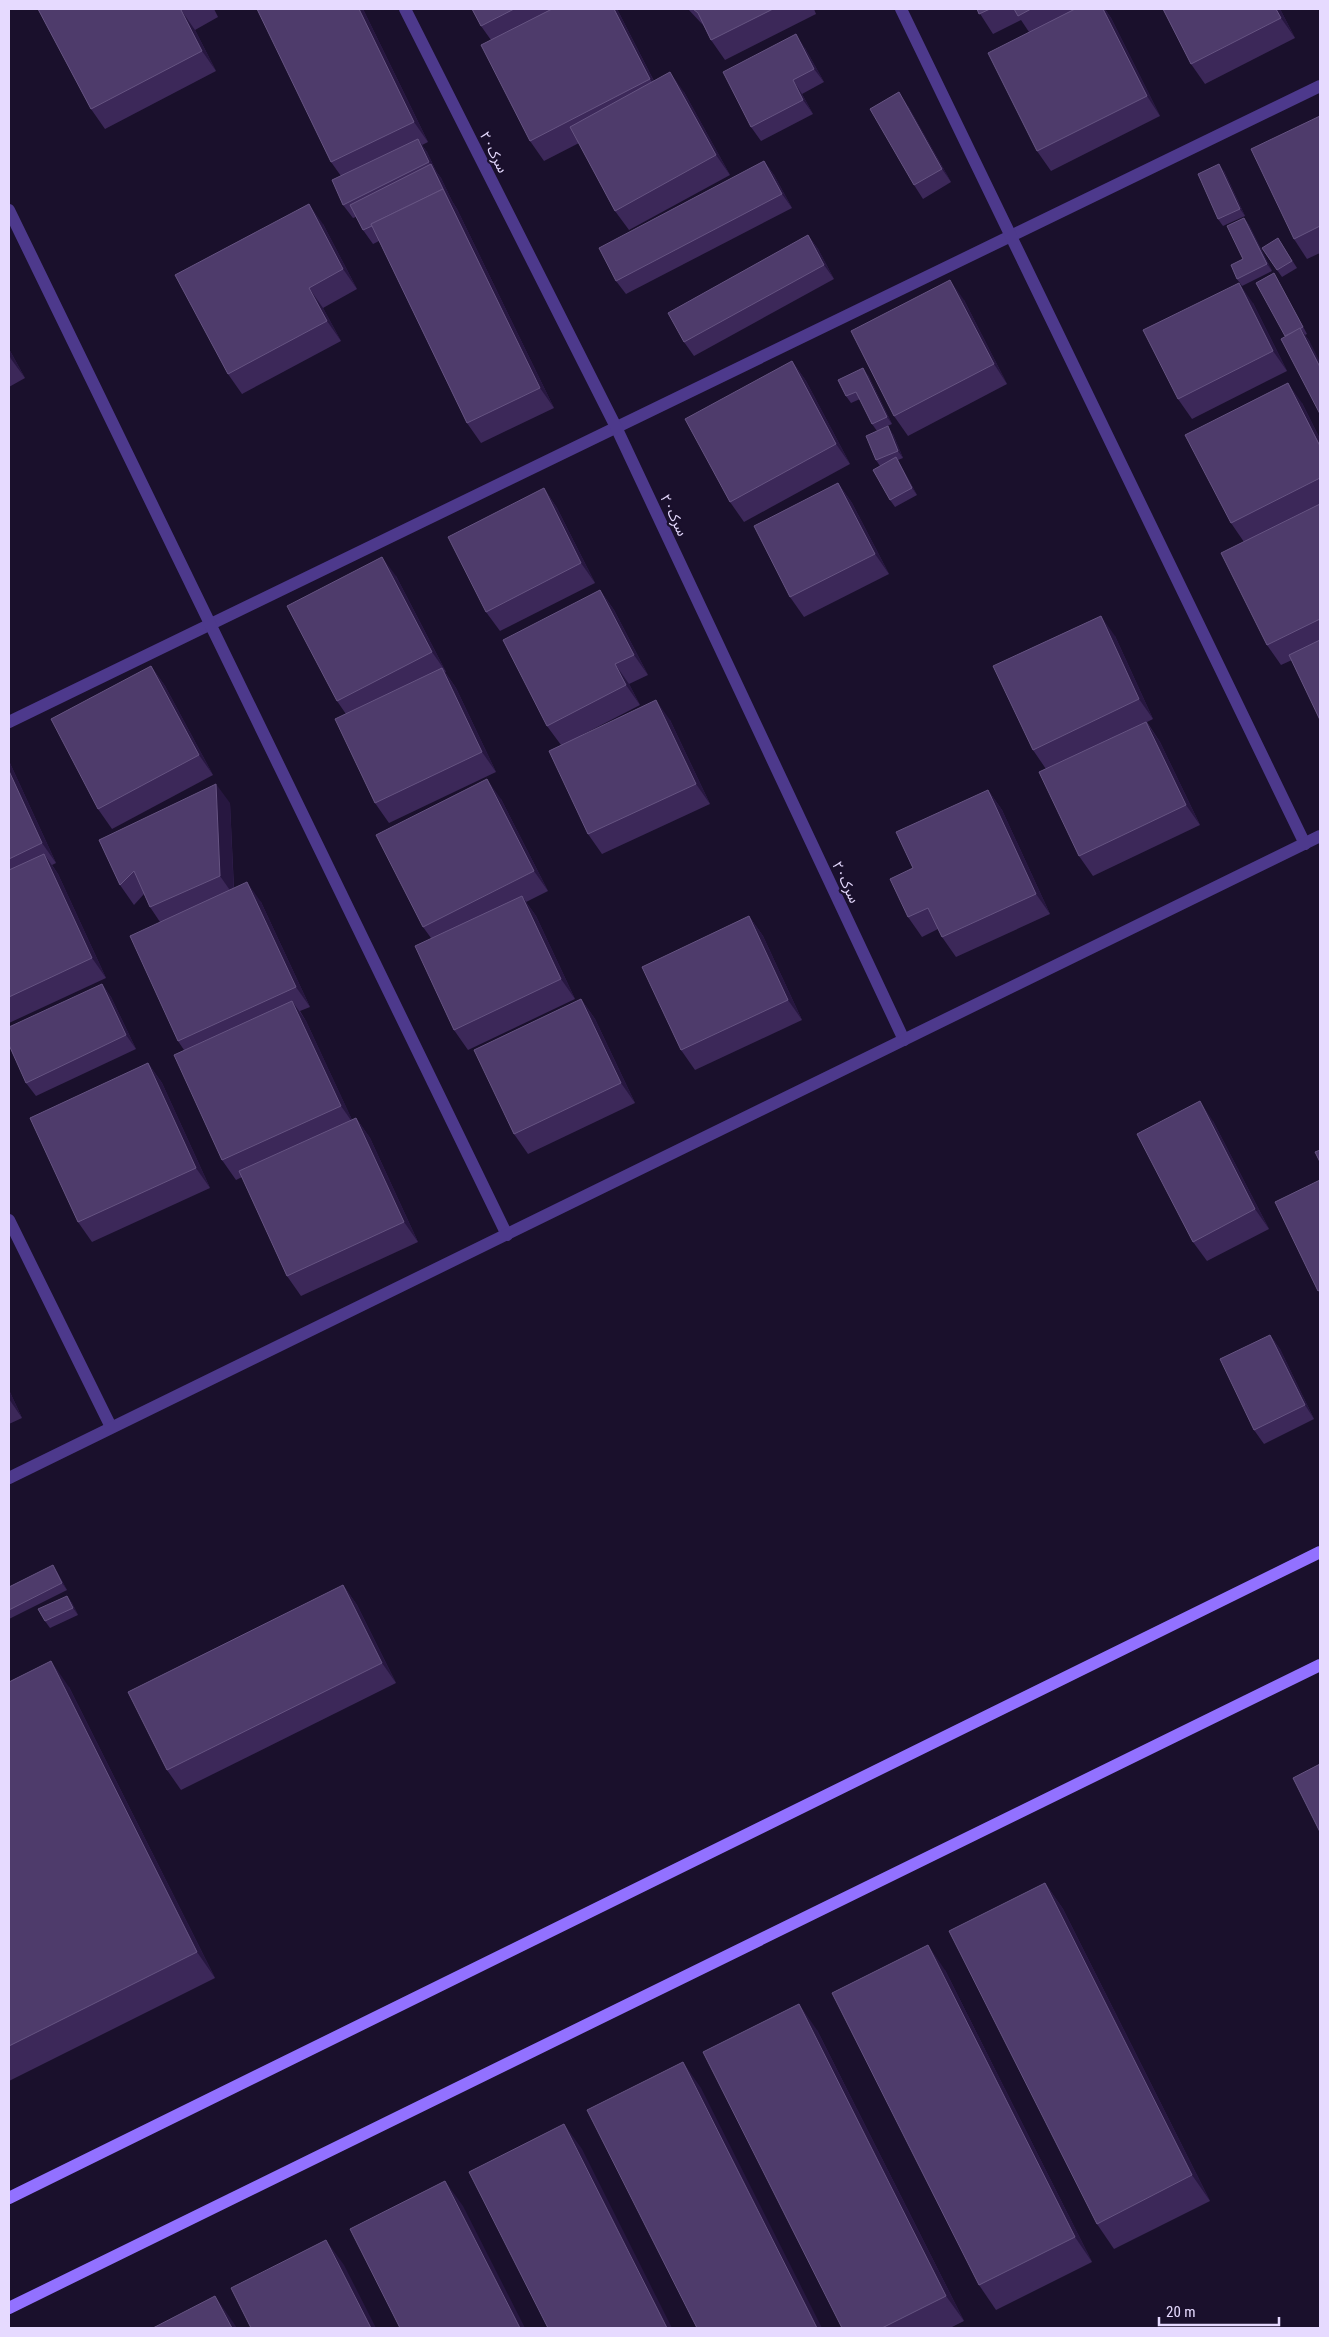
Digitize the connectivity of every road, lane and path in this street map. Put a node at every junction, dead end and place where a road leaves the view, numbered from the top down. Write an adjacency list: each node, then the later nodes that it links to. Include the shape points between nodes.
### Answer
1 (405, 9): 6 (street, سرک۲۰)
2 (902, 9): 5 (street)
3 (1320, 86): 5 (street)
4 (9, 210): 7 (street)
5 (1012, 235): 6 (street); 10 (street)
6 (616, 427): 7 (street); 11 (street, سرک۲۰)
7 (210, 624): 8 (street); 13 (street)
8 (9, 722)
9 (1320, 836): 10 (street)
10 (1305, 844): 11 (street)
11 (904, 1040): 13 (street)
12 (9, 1220): 14 (street)
13 (507, 1235): 14 (street)
14 (111, 1427): 15 (street)
15 (9, 1478)
16 (1320, 1552): 18 (street)
17 (1320, 1665): 19 (street)
18 (9, 2198)
19 (9, 2308)

